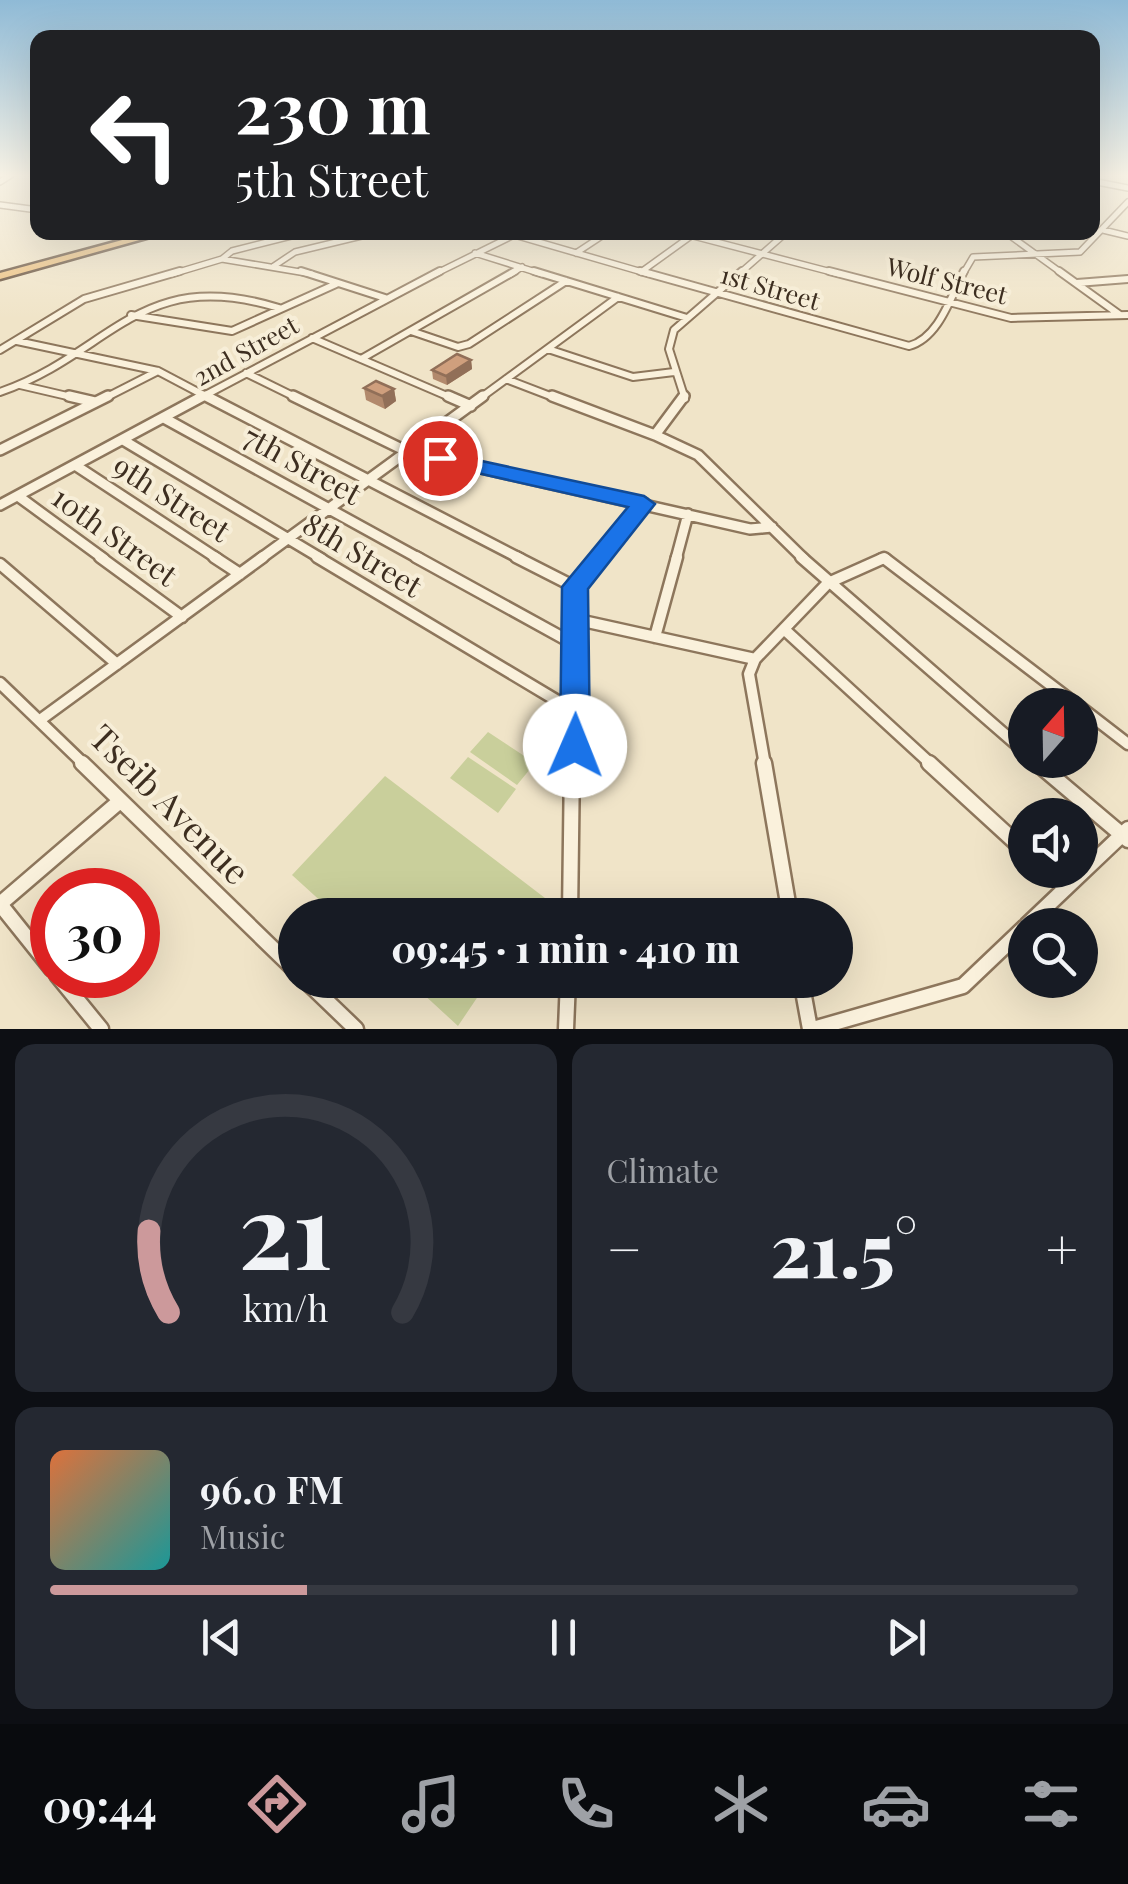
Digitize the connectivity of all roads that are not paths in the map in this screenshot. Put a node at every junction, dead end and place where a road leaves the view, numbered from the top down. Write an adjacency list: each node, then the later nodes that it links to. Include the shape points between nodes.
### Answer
1 (1109, 223): 2 (street)
2 (1103, 230): 3 (street); 4 (street)
3 (1100, 233)
4 (1128, 236)
5 (134, 240): 24 (highway)
6 (275, 240): 20 (street)
7 (345, 240): 21 (street, via 295,252)
8 (503, 240): 16 (street, 2nd Street)
9 (535, 240): 17 (street, 1st Street)
10 (596, 240): 17 (street)
11 (686, 240): 23 (street)
12 (706, 240): 18 (street, Wolf Street)
13 (778, 240): 18 (street)
14 (1017, 240): 19 (street)
15 (1093, 240): 19 (street, via 1080,252)
16 (476, 253): 22 (street); 31 (street, 2nd Street)
17 (576, 253): 23 (street, 1st Street)
18 (760, 254): 29 (street); 32 (street, Wolf Street)
19 (1037, 254): 27 (street); 32 (street, 1st Street, via 978,254)
20 (222, 259): 21 (street); 39 (street, via 84,299)
21 (274, 266): 28 (street)
22 (522, 267): 26 (street); 37 (street)
23 (642, 272): 29 (street, 1st Street)
24 (0, 276)
25 (1128, 279): 27 (street)
26 (567, 280): 30 (street); 37 (street, via 468,344 458,347)
27 (1076, 282): 35 (street)
28 (343, 284): 31 (street); 33 (street)
29 (716, 293): 32 (street, 1st Street, via 898,345 923,340); 36 (street)
30 (618, 296): 36 (street); 40 (street)
31 (385, 298): 38 (street, 2nd Street)
32 (948, 303): 35 (street, Wolf Street, via 1027,319)
33 (280, 308): 34 (street, via 208,291); 34 (street, via 223,332)
34 (131, 315): 42 (street)
35 (1124, 315)
36 (687, 318): 45 (street, via 667,342)
37 (411, 331): 43 (street)
38 (312, 338): 43 (street); 46 (street, 2nd Street)
39 (16, 340): 41 (street); 42 (street)
40 (548, 348): 45 (street, via 633,377); 47 (street)
41 (0, 350)
42 (77, 352): 44 (street); 48 (street)
43 (362, 359): 52 (street)
44 (158, 371): 50 (street); 51 (street)
45 (674, 372): 54 (street, via 685,400)
46 (246, 374): 50 (street, 2nd Street); 57 (street)
47 (506, 380): 52 (street); 54 (street)
48 (20, 385): 49 (street); 51 (street)
49 (0, 392)
50 (204, 397): 53 (street, 2nd Street); 59 (street)
51 (97, 402): 56 (street)
52 (472, 406): 57 (street)
53 (164, 418): 55 (street, 2nd Street); 63 (street, 7th Street)
54 (655, 434): 65 (street, via 698,455)
55 (123, 440): 58 (street, 2nd Street); 66 (street, 8th Street)
56 (0, 450)
57 (406, 451): 59 (street); 61 (street)
58 (75, 465): 60 (street, 2nd Street); 68 (street, 9th Street)
59 (366, 481): 63 (street); 70 (street)
60 (18, 496): 62 (street, 2nd Street); 71 (street, 10th Street)
61 (644, 504): 64 (street); 70 (street)
62 (0, 506)
63 (328, 510): 66 (street); 75 (street, 7th Street)
64 (688, 514): 65 (street, via 750,529); 74 (street)
65 (772, 527): 69 (street)
66 (286, 540): 68 (street); 80 (street, 8th Street)
67 (0, 564): 77 (street)
68 (240, 574): 71 (street)
69 (828, 583): 73 (street); 79 (street, via 884,558); 83 (street)
70 (575, 587): 72 (street)
71 (182, 617): 77 (street)
72 (574, 619): 74 (street); 75 (street)
73 (786, 631): 76 (street); 87 (street)
74 (655, 637): 76 (street)
75 (574, 644): 80 (street)
76 (756, 659): 94 (street, via 748,687)
77 (118, 664): 81 (street)
78 (0, 683): 81 (street, Tseib Avenue)
79 (1054, 688)
80 (576, 712): 93 (street)
81 (40, 720): 86 (street, Tseib Avenue)
82 (1098, 721): 84 (street)
83 (1008, 737)
84 (1128, 744)
85 (1056, 778): 88 (street)
86 (120, 801): 90 (street); 98 (street, Tseib Avenue)
87 (1008, 835)
88 (1126, 835): 89 (street)
89 (1098, 860)
90 (42, 868)
91 (30, 878): 96 (street, via 0,904)
92 (1066, 888): 95 (street)
93 (571, 898)
94 (787, 898)
95 (1045, 908)
96 (30, 942)
97 (1008, 943): 106 (street, via 963,986)
98 (278, 954)
99 (76, 998): 103 (street)
100 (324, 998): 104 (street)
101 (567, 998): 105 (street)
102 (805, 998): 106 (street)
103 (101, 1029)
104 (356, 1029)
105 (566, 1029)
106 (812, 1029)

